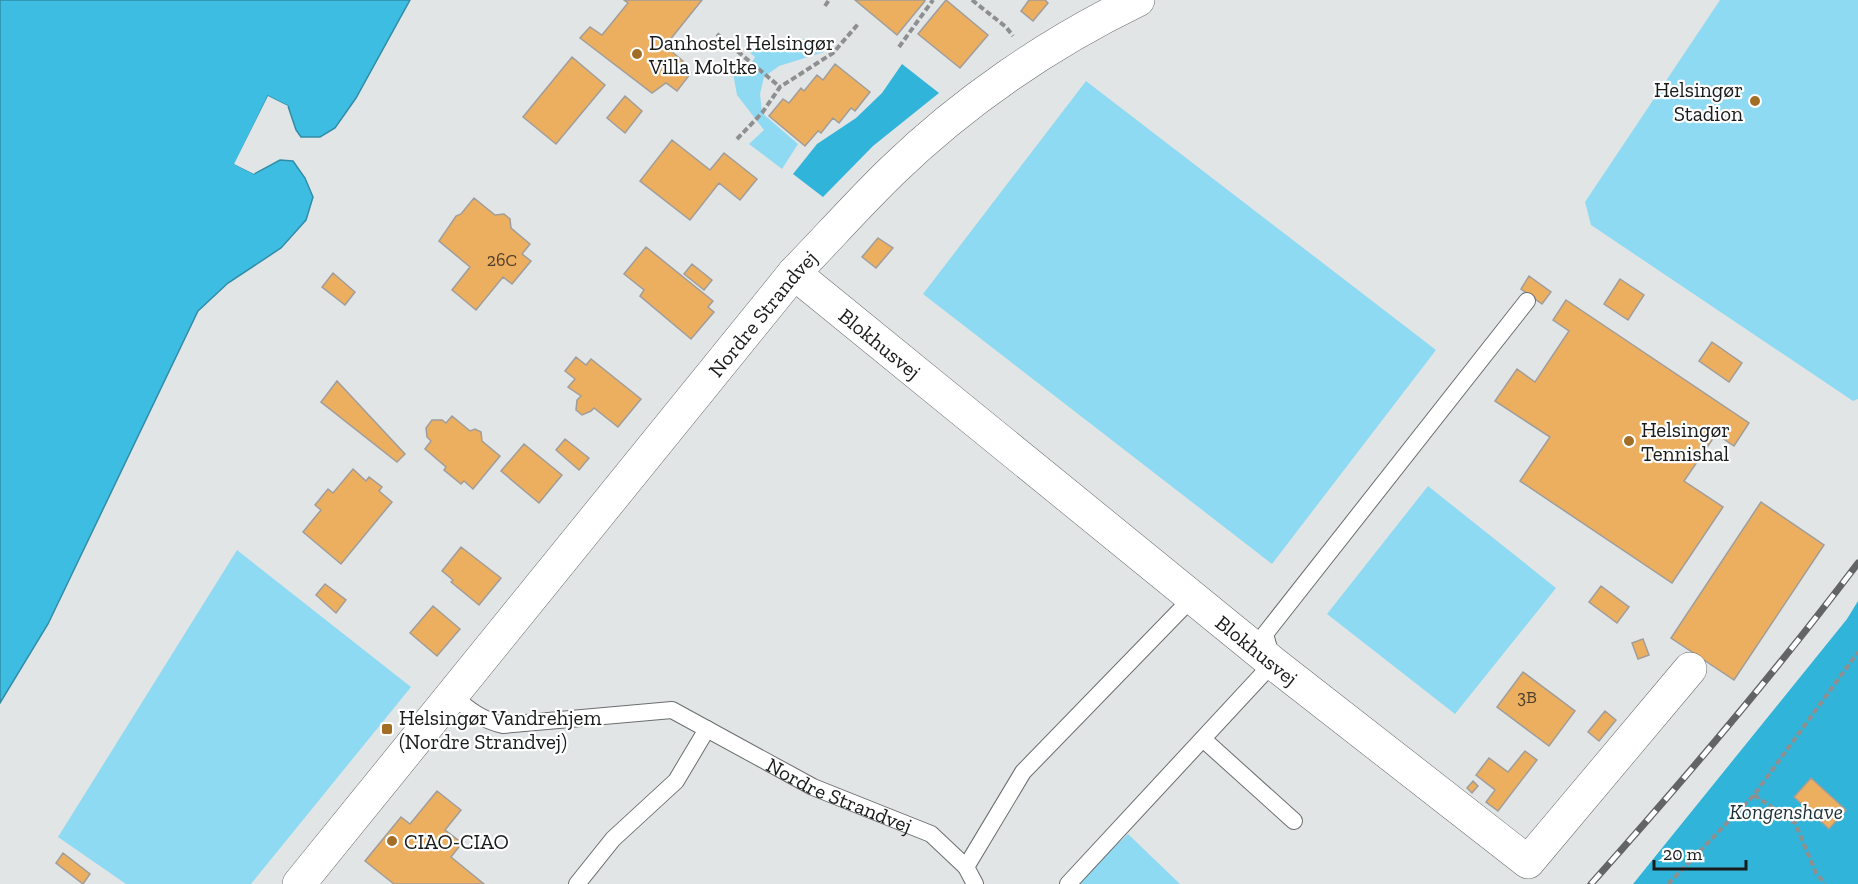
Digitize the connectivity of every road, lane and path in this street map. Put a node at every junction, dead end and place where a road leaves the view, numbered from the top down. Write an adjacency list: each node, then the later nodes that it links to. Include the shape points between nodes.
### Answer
1 (829, 0): 5 (path)
2 (933, 0): 8 (path)
3 (972, 0): 9 (path, via 1006,27)
4 (1138, 0): 9 (main road, Nordre Strandvej)
5 (825, 6)
6 (859, 23): 10 (path, via 833,53)
7 (717, 34): 10 (path)
8 (899, 47)
9 (1031, 61): 12 (main road, Nordre Strandvej, via 970,103 914,150)
10 (780, 87): 11 (path)
11 (737, 139)
12 (794, 273): 14 (main road, Blokhusvej); 18 (main road, Nordre Strandvej)
13 (1527, 301): 16 (lane, via 1265,634)
14 (1192, 598): 16 (main road, Blokhusvej); 23 (lane, via 1023,772)
15 (1858, 652): 21 (path)
16 (1273, 663): 17 (main road, Blokhusvej, via 1528,862); 20 (lane)
17 (1690, 669)
18 (453, 696): 19 (lane, Nordre Strandvej, via 472,713 503,725 672,710); 24 (main road, Nordre Strandvej)
19 (707, 729): 23 (lane, Nordre Strandvej, via 813,787 931,834); 25 (lane, via 676,781 613,839)
20 (1203, 739): 22 (lane); 27 (lane)
21 (1754, 795): 28 (path); 29 (path, via 1795,823 1816,873)
22 (1294, 821)
23 (966, 867): 26 (lane, Nordre Strandvej)
24 (299, 884)
25 (577, 884)
26 (975, 884)
27 (1068, 884)
28 (1668, 884)
29 (1826, 884)

